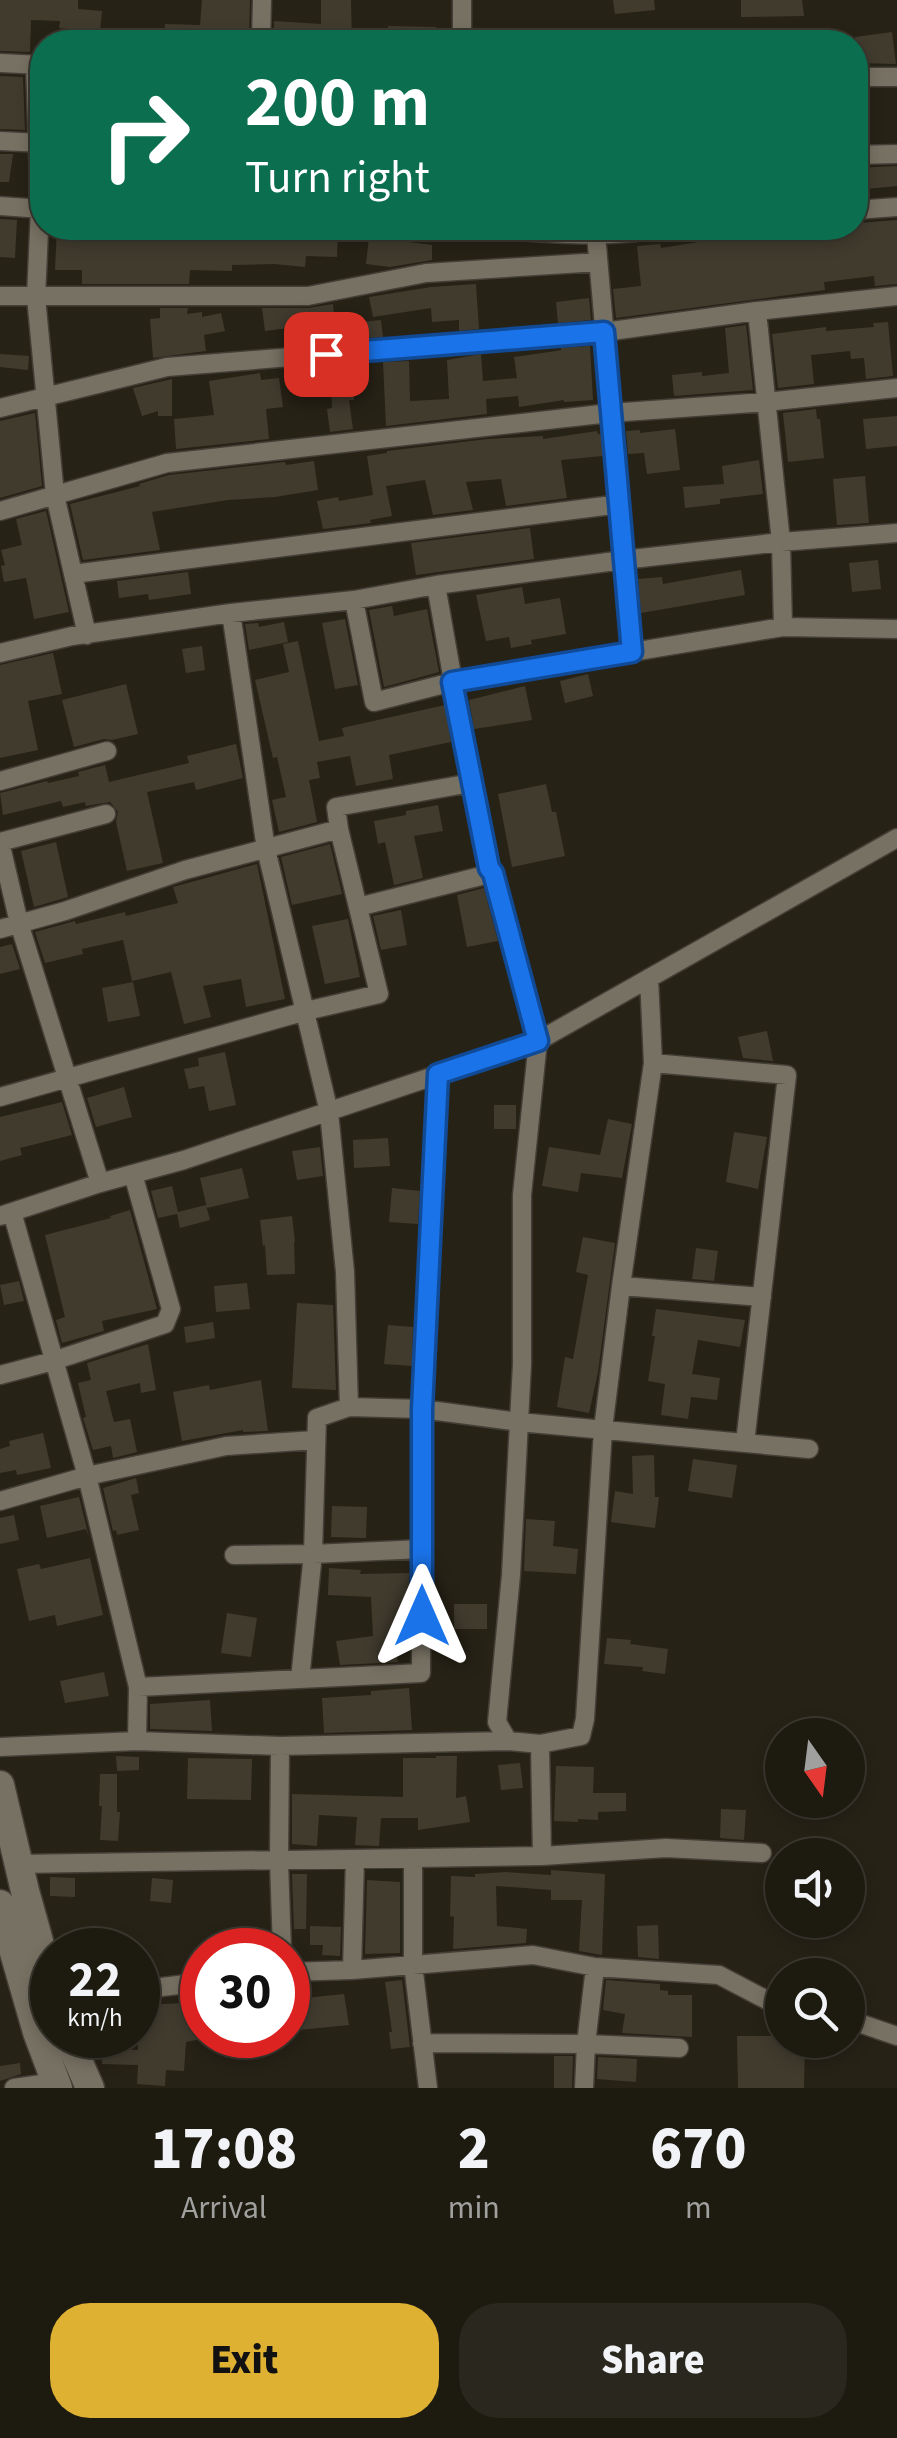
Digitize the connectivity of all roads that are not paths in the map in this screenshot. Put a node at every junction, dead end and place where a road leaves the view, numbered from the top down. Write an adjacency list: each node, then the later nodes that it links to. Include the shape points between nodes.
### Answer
1 (262, 0): 3 (street)
2 (462, 0): 4 (street)
3 (261, 30)
4 (462, 30)
5 (0, 63): 6 (street)
6 (30, 65)
7 (868, 77): 8 (street)
8 (897, 77)
9 (0, 141): 10 (street)
10 (30, 142)
11 (897, 154): 12 (street)
12 (868, 155)
13 (0, 206): 15 (street)
14 (897, 206): 16 (street)
15 (30, 208)
16 (868, 209)
17 (39, 240): 22 (street)
18 (596, 240): 19 (street)
19 (598, 262): 22 (street, via 426,273 308,296); 24 (street)
20 (0, 296): 22 (street)
21 (897, 296): 23 (street)
22 (36, 297): 26 (street)
23 (757, 312): 24 (street); 27 (street)
24 (604, 332): 26 (street, via 166,367); 29 (street)
25 (897, 388): 27 (street)
26 (46, 396): 28 (street); 30 (street)
27 (766, 402): 29 (street); 34 (street)
28 (0, 408)
29 (610, 413): 30 (street, via 167,463); 31 (street)
30 (55, 495): 32 (street); 36 (street)
31 (620, 504): 35 (street); 36 (street)
32 (0, 511)
33 (897, 532): 34 (street)
34 (781, 542): 35 (street); 40 (street)
35 (624, 560): 37 (street); 43 (street)
36 (74, 574): 42 (street)
37 (436, 585): 38 (street); 45 (street)
38 (354, 600): 39 (street); 45 (street, via 374,702)
39 (232, 612): 42 (street); 53 (street)
40 (783, 627): 41 (street); 43 (street)
41 (897, 629)
42 (87, 635): 44 (street)
43 (632, 652): 45 (street)
44 (0, 653)
45 (452, 682): 48 (street)
46 (107, 751): 47 (street)
47 (0, 781)
48 (471, 782): 50 (street, via 336,806); 54 (street)
49 (106, 814): 52 (street)
50 (339, 830): 53 (street); 55 (street)
51 (897, 838): 58 (street)
52 (0, 842): 56 (street)
53 (266, 850): 56 (street); 59 (street)
54 (493, 873): 55 (street); 60 (street)
55 (358, 907): 59 (street, via 379,994)
56 (19, 924): 57 (street); 63 (street)
57 (0, 928)
58 (649, 978): 60 (street); 61 (street)
59 (306, 1012): 63 (street); 65 (street)
60 (538, 1041): 62 (street); 75 (street, via 522,1195)
61 (653, 1064): 69 (street); 70 (street, via 787,1075)
62 (438, 1074): 65 (street); 74 (street)
63 (68, 1078): 64 (street); 67 (street)
64 (0, 1097)
65 (329, 1112): 66 (street); 73 (street, via 345,1272)
66 (133, 1174): 67 (street); 71 (street, via 171,1308 165,1324)
67 (100, 1183): 68 (street)
68 (6, 1214): 71 (street)
69 (621, 1286): 70 (street); 76 (street)
70 (762, 1297): 78 (street)
71 (52, 1361): 72 (street); 80 (street)
72 (0, 1374)
73 (349, 1407): 74 (street); 77 (street, via 317,1418)
74 (422, 1409): 75 (street); 82 (street)
75 (519, 1422): 76 (street); 88 (street, via 497,1722)
76 (604, 1429): 78 (street); 89 (street, via 581,1736)
77 (315, 1440): 80 (street, via 226,1446); 83 (street)
78 (745, 1442): 79 (street)
79 (809, 1449)
80 (87, 1476): 81 (street); 86 (street)
81 (0, 1501)
82 (422, 1549): 83 (street); 85 (street, via 421,1673)
83 (313, 1554): 84 (street); 85 (street)
84 (234, 1555)
85 (300, 1679): 86 (street)
86 (138, 1687): 87 (street)
87 (137, 1741): 90 (street); 91 (street)
88 (508, 1741): 89 (street); 90 (street)
89 (540, 1744): 94 (street)
90 (280, 1746): 97 (street)
91 (0, 1747)
92 (0, 1785): 98 (main road)
93 (762, 1853): 94 (street, via 666,1848)
94 (542, 1856): 95 (street)
95 (413, 1858): 96 (street); 102 (street)
96 (355, 1859): 97 (street); 104 (street)
97 (279, 1861): 98 (street); 101 (street)
98 (18, 1864): 100 (main road)
99 (0, 1904): 113 (main road)
100 (36, 1928)
101 (281, 1928)
102 (413, 1964): 103 (street, via 533,1954); 104 (street); 109 (street)
103 (595, 1967): 106 (street, via 719,1975); 110 (street)
104 (352, 1970): 105 (street)
105 (310, 1971)
106 (765, 1999)
107 (865, 2025): 108 (street)
108 (897, 2036)
109 (422, 2043): 110 (street); 116 (street)
110 (586, 2044): 111 (street); 117 (street)
111 (679, 2048)
112 (77, 2058): 115 (main road)
113 (56, 2085): 114 (street)
114 (14, 2088)
115 (90, 2088)
116 (428, 2088)
117 (584, 2088)

